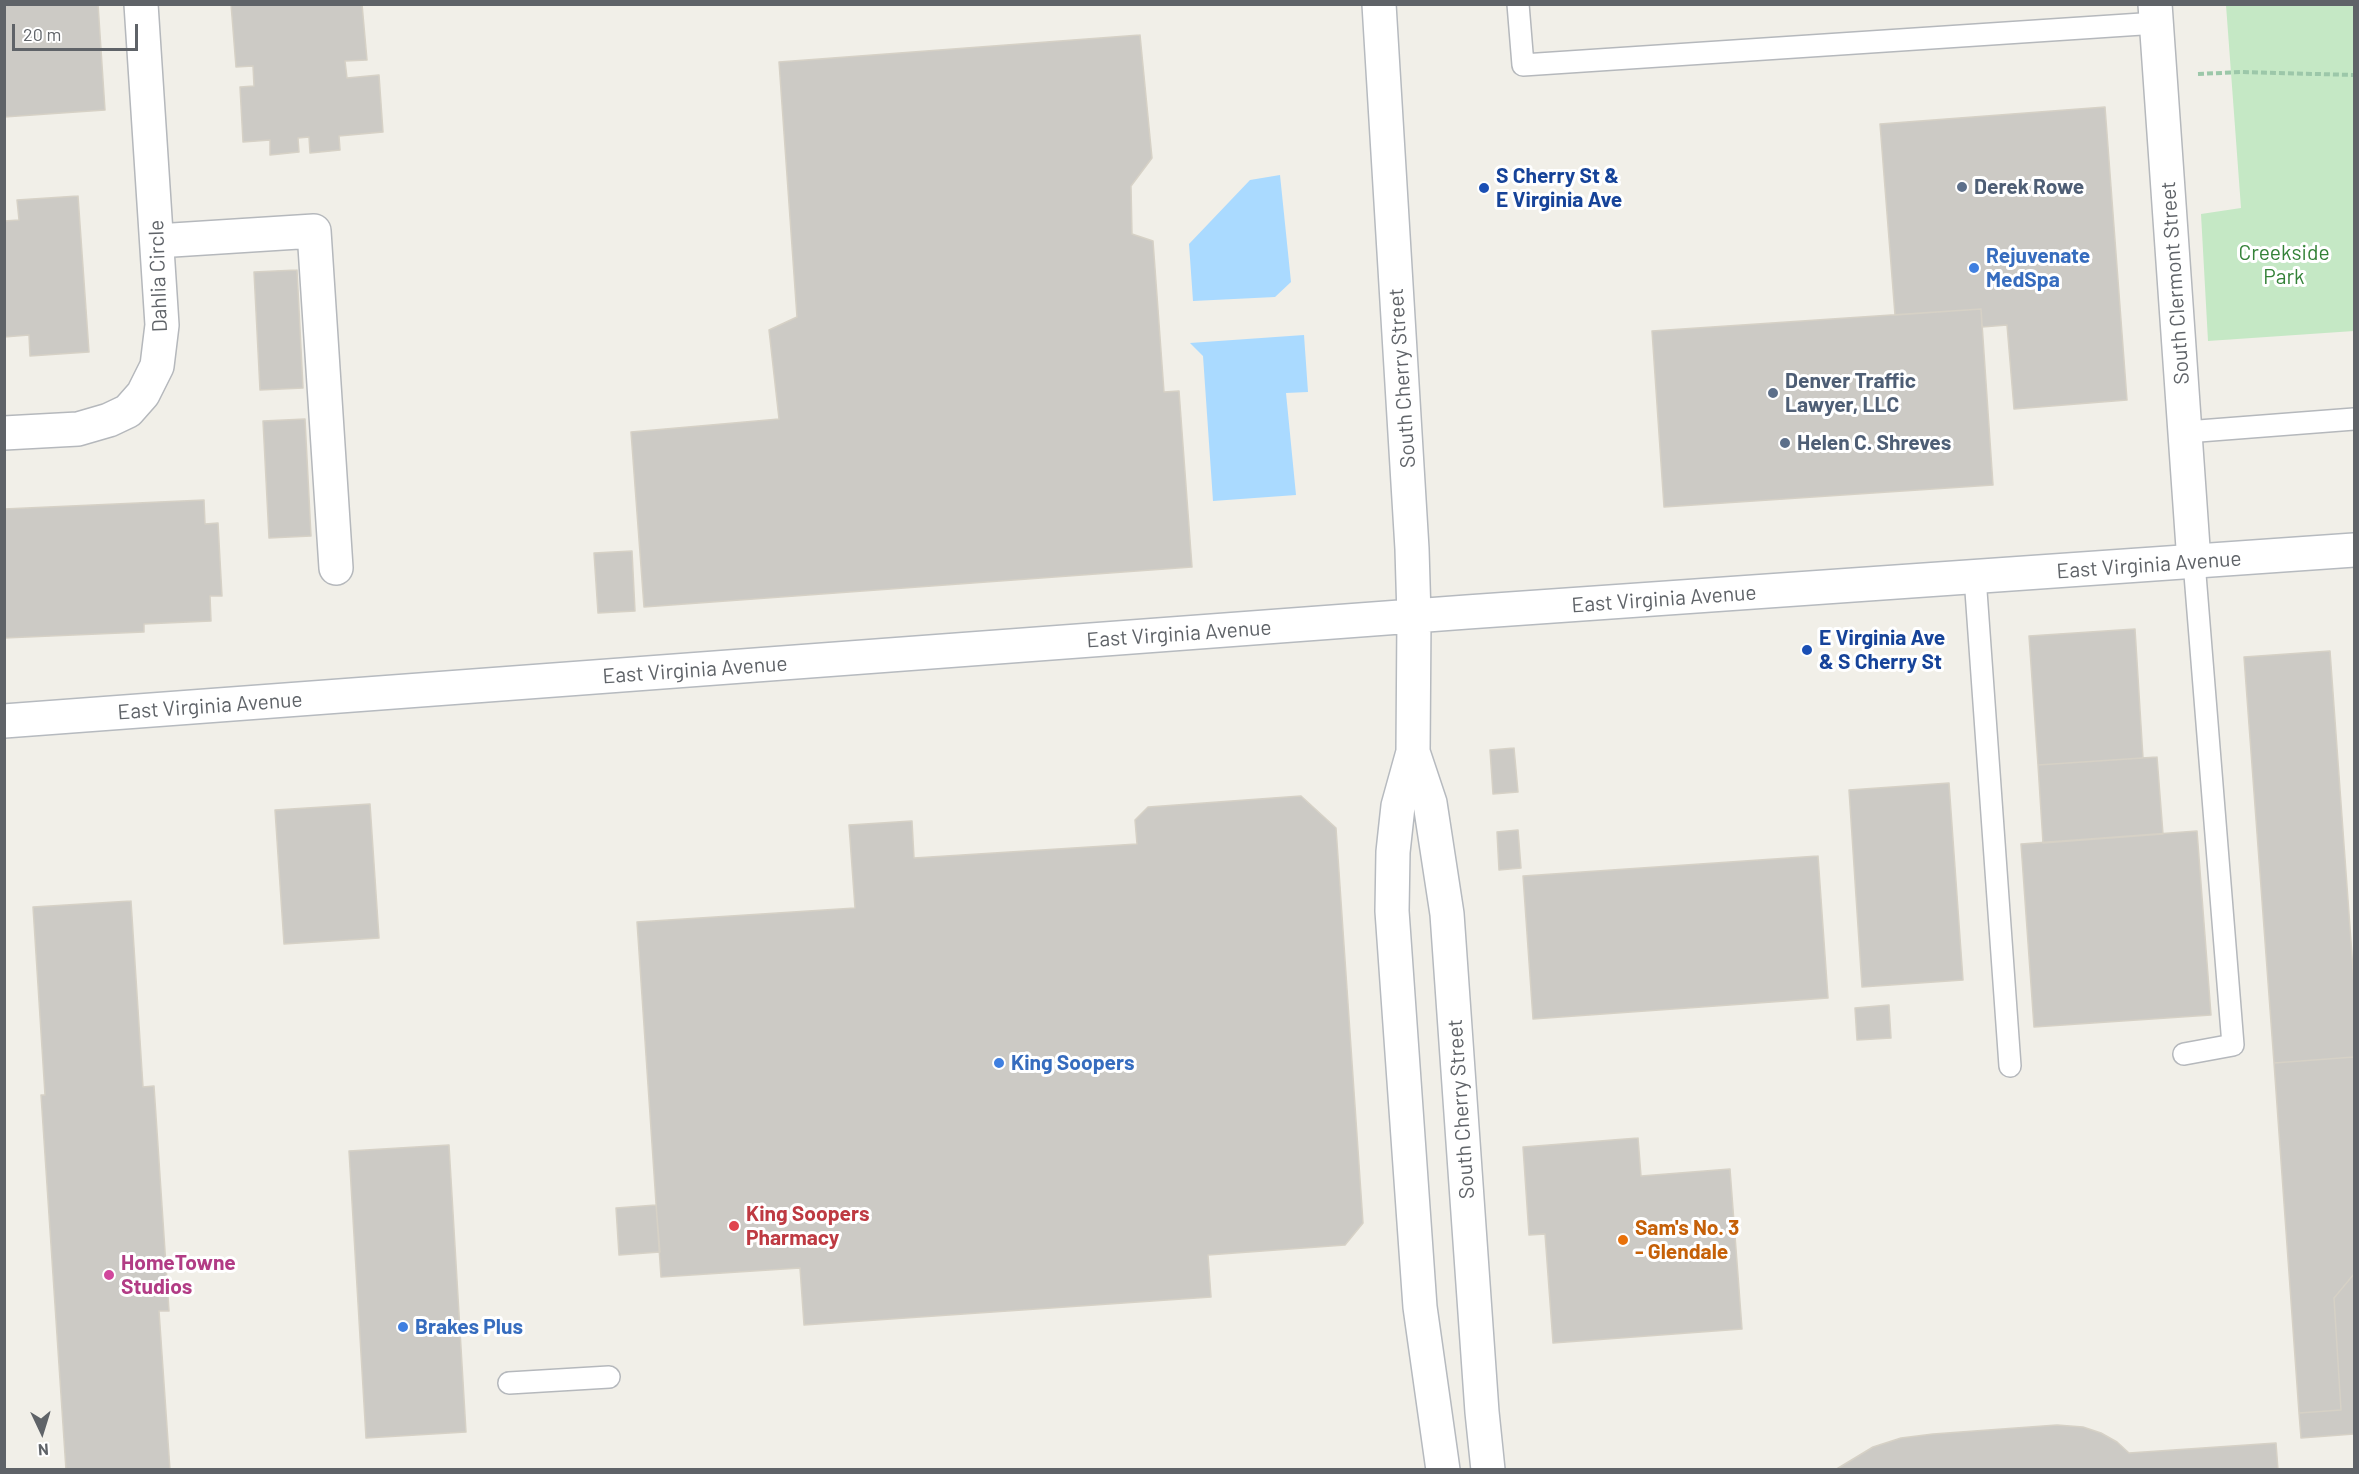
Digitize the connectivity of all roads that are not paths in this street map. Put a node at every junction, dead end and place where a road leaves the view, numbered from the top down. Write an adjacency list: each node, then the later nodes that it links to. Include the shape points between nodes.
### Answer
1 (141, 4): 5 (main road, Dahlia Circle)
2 (1379, 4): 13 (main road, South Cherry Street)
3 (1518, 4): 4 (lane, via 1523,65)
4 (2156, 14): 7 (main road, South Clermont Street)
5 (157, 241): 8 (main road, Dahlia Circle, via 160,352 143,393 128,411 78,429); 11 (main road, via 314,231)
6 (2355, 419): 7 (lane)
7 (2186, 432): 10 (main road, South Clermont Street)
8 (4, 433)
9 (2355, 550): 10 (main road, East Virginia Avenue)
10 (2194, 562): 12 (main road, East Virginia Avenue); 16 (lane, via 2233,1045)
11 (336, 568)
12 (1975, 577): 13 (main road, East Virginia Avenue); 17 (lane)
13 (1414, 617): 14 (main road, East Virginia Avenue); 15 (main road, South Cherry Street)
14 (4, 721)
15 (1413, 752): 20 (main road, South Cherry Street, via 1398,806 1392,911 1420,1308); 21 (main road, South Cherry Street, via 1430,803 1447,914)
16 (2184, 1054)
17 (2010, 1066)
18 (609, 1377): 19 (lane)
19 (508, 1383)
20 (1443, 1470)
21 (1488, 1470)

